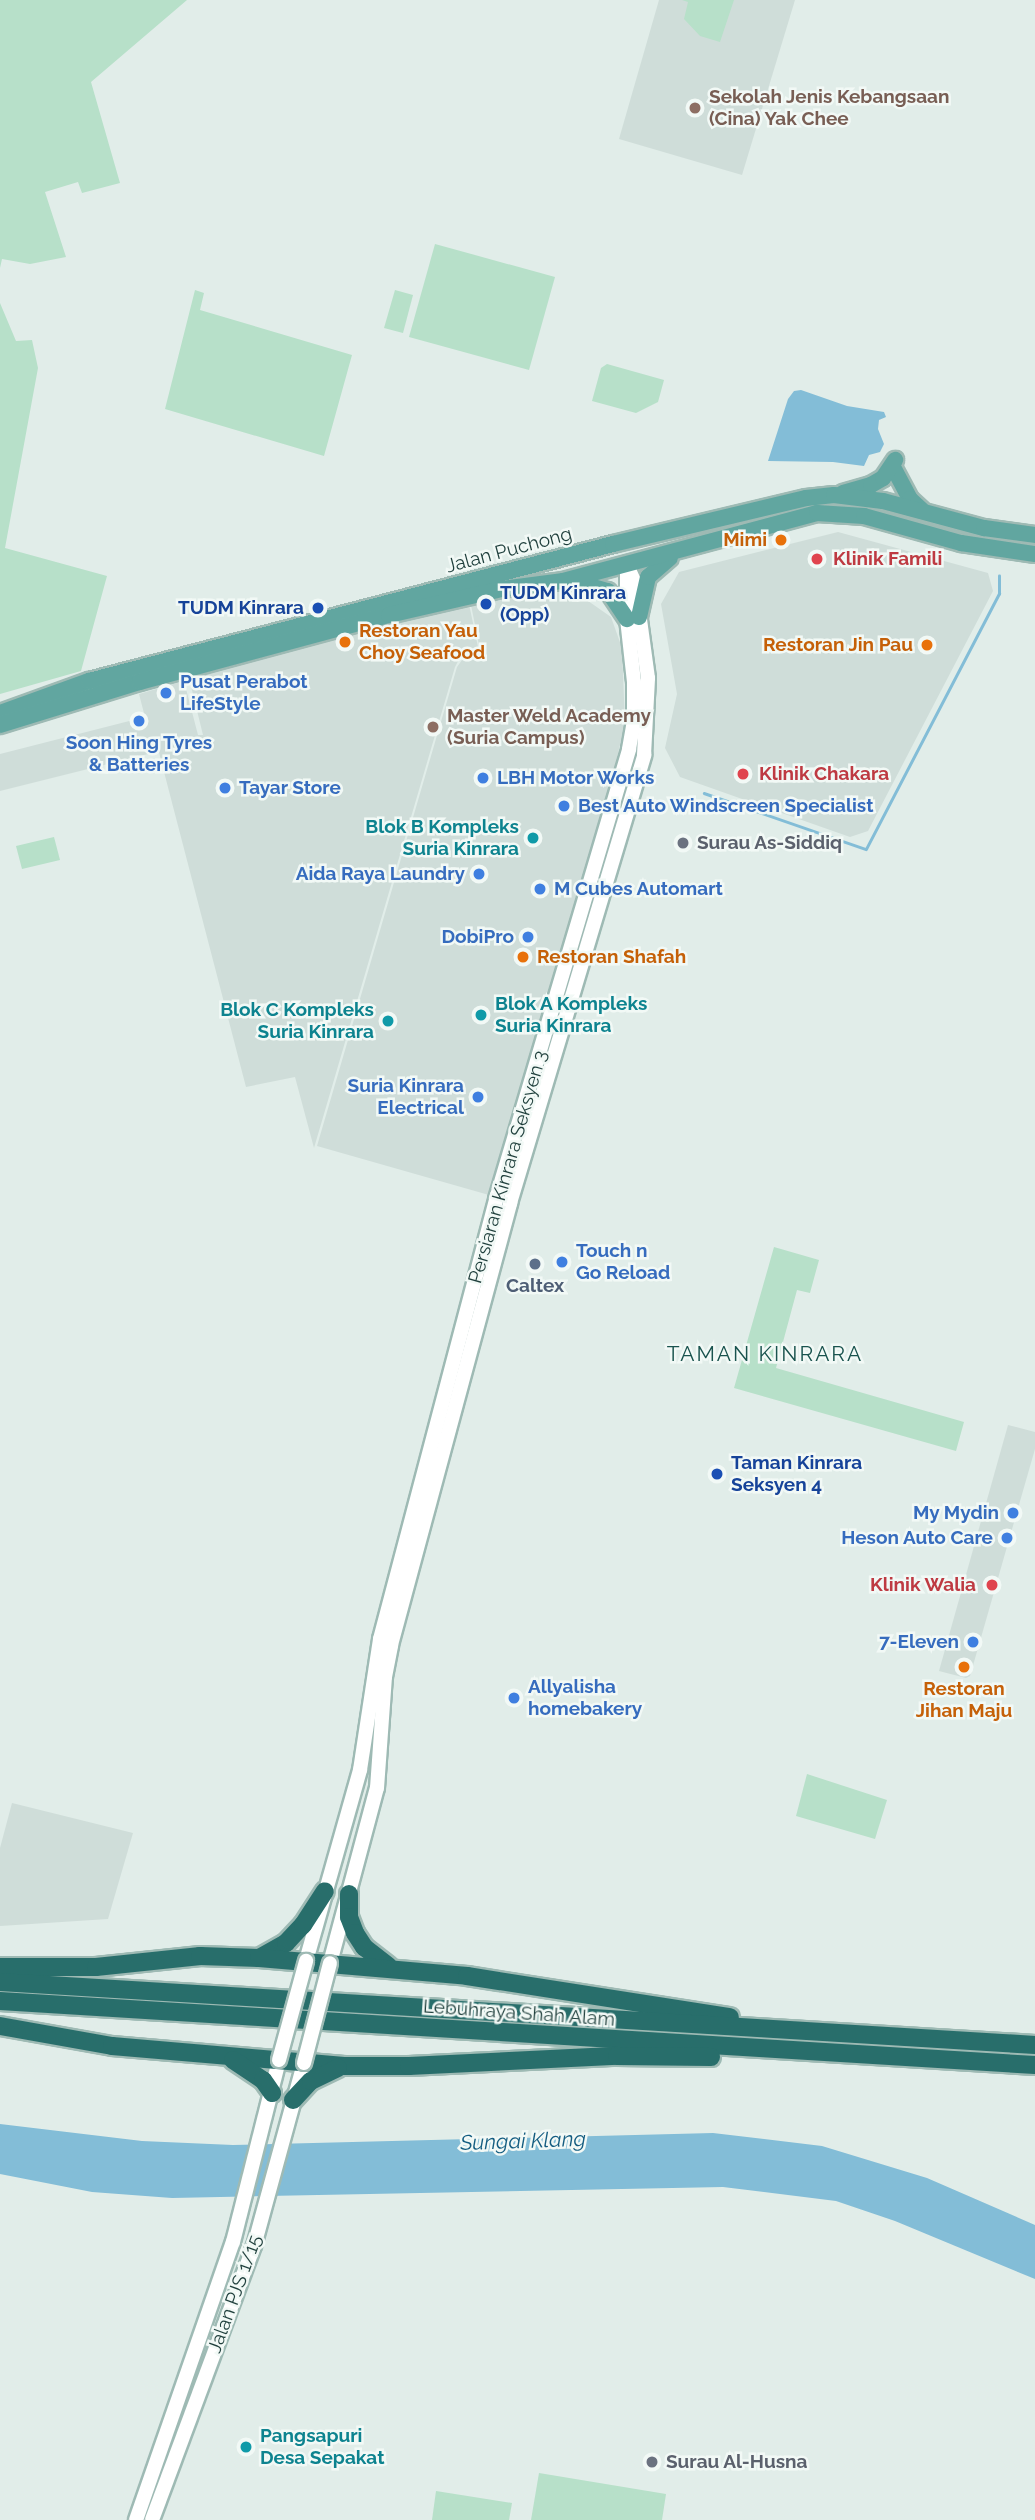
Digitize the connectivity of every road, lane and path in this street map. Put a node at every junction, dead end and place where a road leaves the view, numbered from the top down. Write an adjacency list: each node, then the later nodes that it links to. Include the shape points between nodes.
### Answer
1 (834, 495): 2 (main road, Jalan Puchong); 4 (main road, via 871,485 894,464 910,499); 5 (main road, Jalan Puchong)
2 (883, 501): 3 (main road, via 868,506 832,506); 4 (main road, Jalan Puchong); 7 (main road, via 894,514 929,524)
3 (817, 513): 7 (main road, Jalan Puchong, via 878,519); 8 (main road, Jalan Puchong)
4 (938, 516): 6 (main road, Jalan Puchong)
5 (691, 526): 10 (main road, Jalan Puchong); 11 (main road, via 635,553)
6 (1035, 536)
7 (942, 538): 9 (main road, Jalan Puchong)
8 (688, 548): 11 (main road, Jalan Puchong); 13 (main road, via 654,569)
9 (1035, 554)
10 (550, 561): 11 (main road, via 607,560); 14 (main road, Jalan Puchong, via 89,681)
11 (627, 565): 12 (main road, Jalan Puchong); 13 (main road, Persiaran Kinrara Seksyen 3, via 635,583)
12 (563, 581): 13 (main road, via 586,582 608,591); 15 (main road, Jalan Puchong, via 502,589 389,615)
13 (633, 618): 16 (main road, Persiaran Kinrara Seksyen 3, via 631,739); 17 (main road, Persiaran Kinrara Seksyen 3, via 649,691 644,755)
14 (0, 713)
15 (0, 725)
16 (512, 1154): 17 (main road, via 504,1192); 18 (main road, Persiaran Kinrara Seksyen 3)
17 (510, 1203): 18 (main road, via 496,1218); 20 (main road, Persiaran Kinrara Seksyen 3, via 391,1645 377,1788)
18 (479, 1266): 19 (main road, Persiaran Kinrara Seksyen 3, via 380,1639 360,1770)
19 (325, 1891): 21 (highway, via 286,1943); 22 (main road, Persiaran Kinrara Seksyen 3)
20 (349, 1894): 23 (main road, Jalan PJS 1/15); 25 (highway, via 355,1933 364,1947)
21 (259, 1958): 22 (highway); 24 (highway, via 200,1956 96,1967)
22 (306, 1961): 23 (highway); 33 (main road, Jalan PJS 1/15, bridge)
23 (330, 1963): 25 (highway); 34 (main road, Jalan PJS 1/15, bridge)
24 (0, 1967)
25 (390, 1968): 29 (highway, via 713,2015)
26 (0, 1982): 29 (highway, Lebuhraya Shah Alam)
27 (0, 2001): 31 (highway, Lebuhraya Shah Alam)
28 (0, 2026): 32 (highway, via 112,2046)
29 (938, 2040): 30 (highway, Lebuhraya Shah Alam)
30 (1035, 2045)
31 (854, 2056): 35 (highway, via 617,2056); 36 (highway, Lebuhraya Shah Alam)
32 (226, 2057): 33 (highway); 37 (highway, via 253,2071)
33 (279, 2060): 34 (highway); 37 (main road, Jalan PJS 1/15)
34 (304, 2063): 35 (highway); 38 (main road, Jalan PJS 1/15)
35 (344, 2066): 38 (highway, via 321,2074)
36 (1035, 2066)
37 (271, 2098): 39 (main road, Jalan PJS 1/15, via 233,2242)
38 (293, 2103): 40 (main road, Jalan PJS 1/15, via 254,2246)
39 (136, 2520)
40 (152, 2520)

